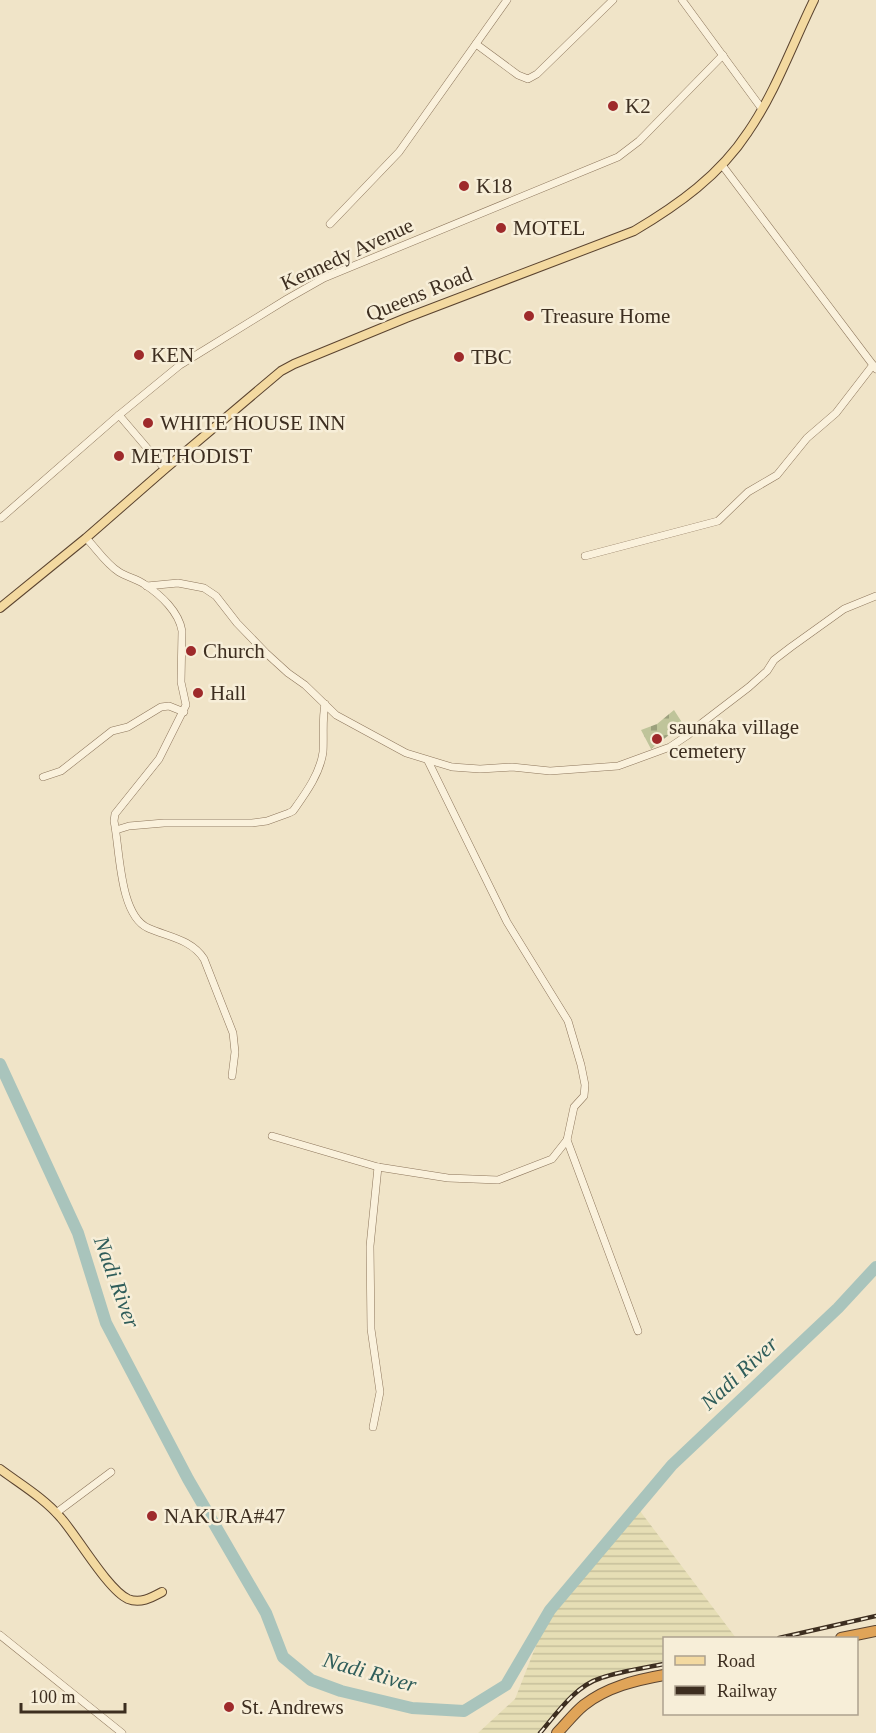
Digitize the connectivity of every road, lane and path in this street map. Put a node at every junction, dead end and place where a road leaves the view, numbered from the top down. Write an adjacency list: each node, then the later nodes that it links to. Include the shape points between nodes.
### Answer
1 (507, 0): 5 (street)
2 (613, 0): 5 (street, via 528,79)
3 (682, 0): 6 (street)
4 (814, 0): 7 (main road, Queens Road)
5 (476, 44): 9 (street, via 399,152)
6 (723, 55): 7 (street); 11 (street, Kennedy Avenue, via 639,141 618,157 324,278 180,365)
7 (762, 109): 8 (main road, Queens Road)
8 (722, 165): 10 (street); 12 (main road, Queens Road, via 690,194 634,231 280,371)
9 (330, 224)
10 (875, 367): 15 (street, via 777,475 748,492 718,521)
11 (119, 415): 12 (street); 13 (street, Kennedy Avenue)
12 (165, 469): 14 (main road, Queens Road)
13 (1, 518)
14 (86, 538): 16 (street, via 117,571); 18 (main road, Queens Road)
15 (585, 556)
16 (147, 586): 19 (street, via 178,583 204,588 216,596 266,652); 20 (street, via 181,623 181,682 186,705)
17 (876, 597): 21 (street, via 828,619 688,735 649,756 618,766 550,771 452,767)
18 (0, 608)
19 (325, 704): 21 (street, via 336,715); 23 (street, via 322,755 316,774 290,813 252,823 164,823)
20 (183, 712): 22 (street, via 161,707 128,727 112,731 61,771); 23 (street, via 159,759 115,814)
21 (428, 761): 26 (street, via 507,922 568,1021 585,1085 584,1096 574,1107)
22 (43, 777)
23 (116, 830): 24 (street, via 126,898 133,914 147,928 194,947 204,959 233,1033)
24 (232, 1076)
25 (272, 1136): 27 (street)
26 (567, 1140): 27 (street, via 552,1159 498,1180 448,1179); 28 (street)
27 (378, 1167): 29 (street, via 370,1246 371,1329 380,1392)
28 (638, 1331)
29 (373, 1427)
30 (0, 1469): 32 (main road)
31 (111, 1472): 32 (street)
32 (56, 1513): 33 (main road, via 120,1595 135,1601)
33 (162, 1592)
34 (876, 1631): 36 (highway)
35 (0, 1635): 38 (street)
36 (846, 1637)
37 (663, 1675): 39 (highway, via 637,1680 595,1697)
38 (122, 1733)
39 (557, 1733)

